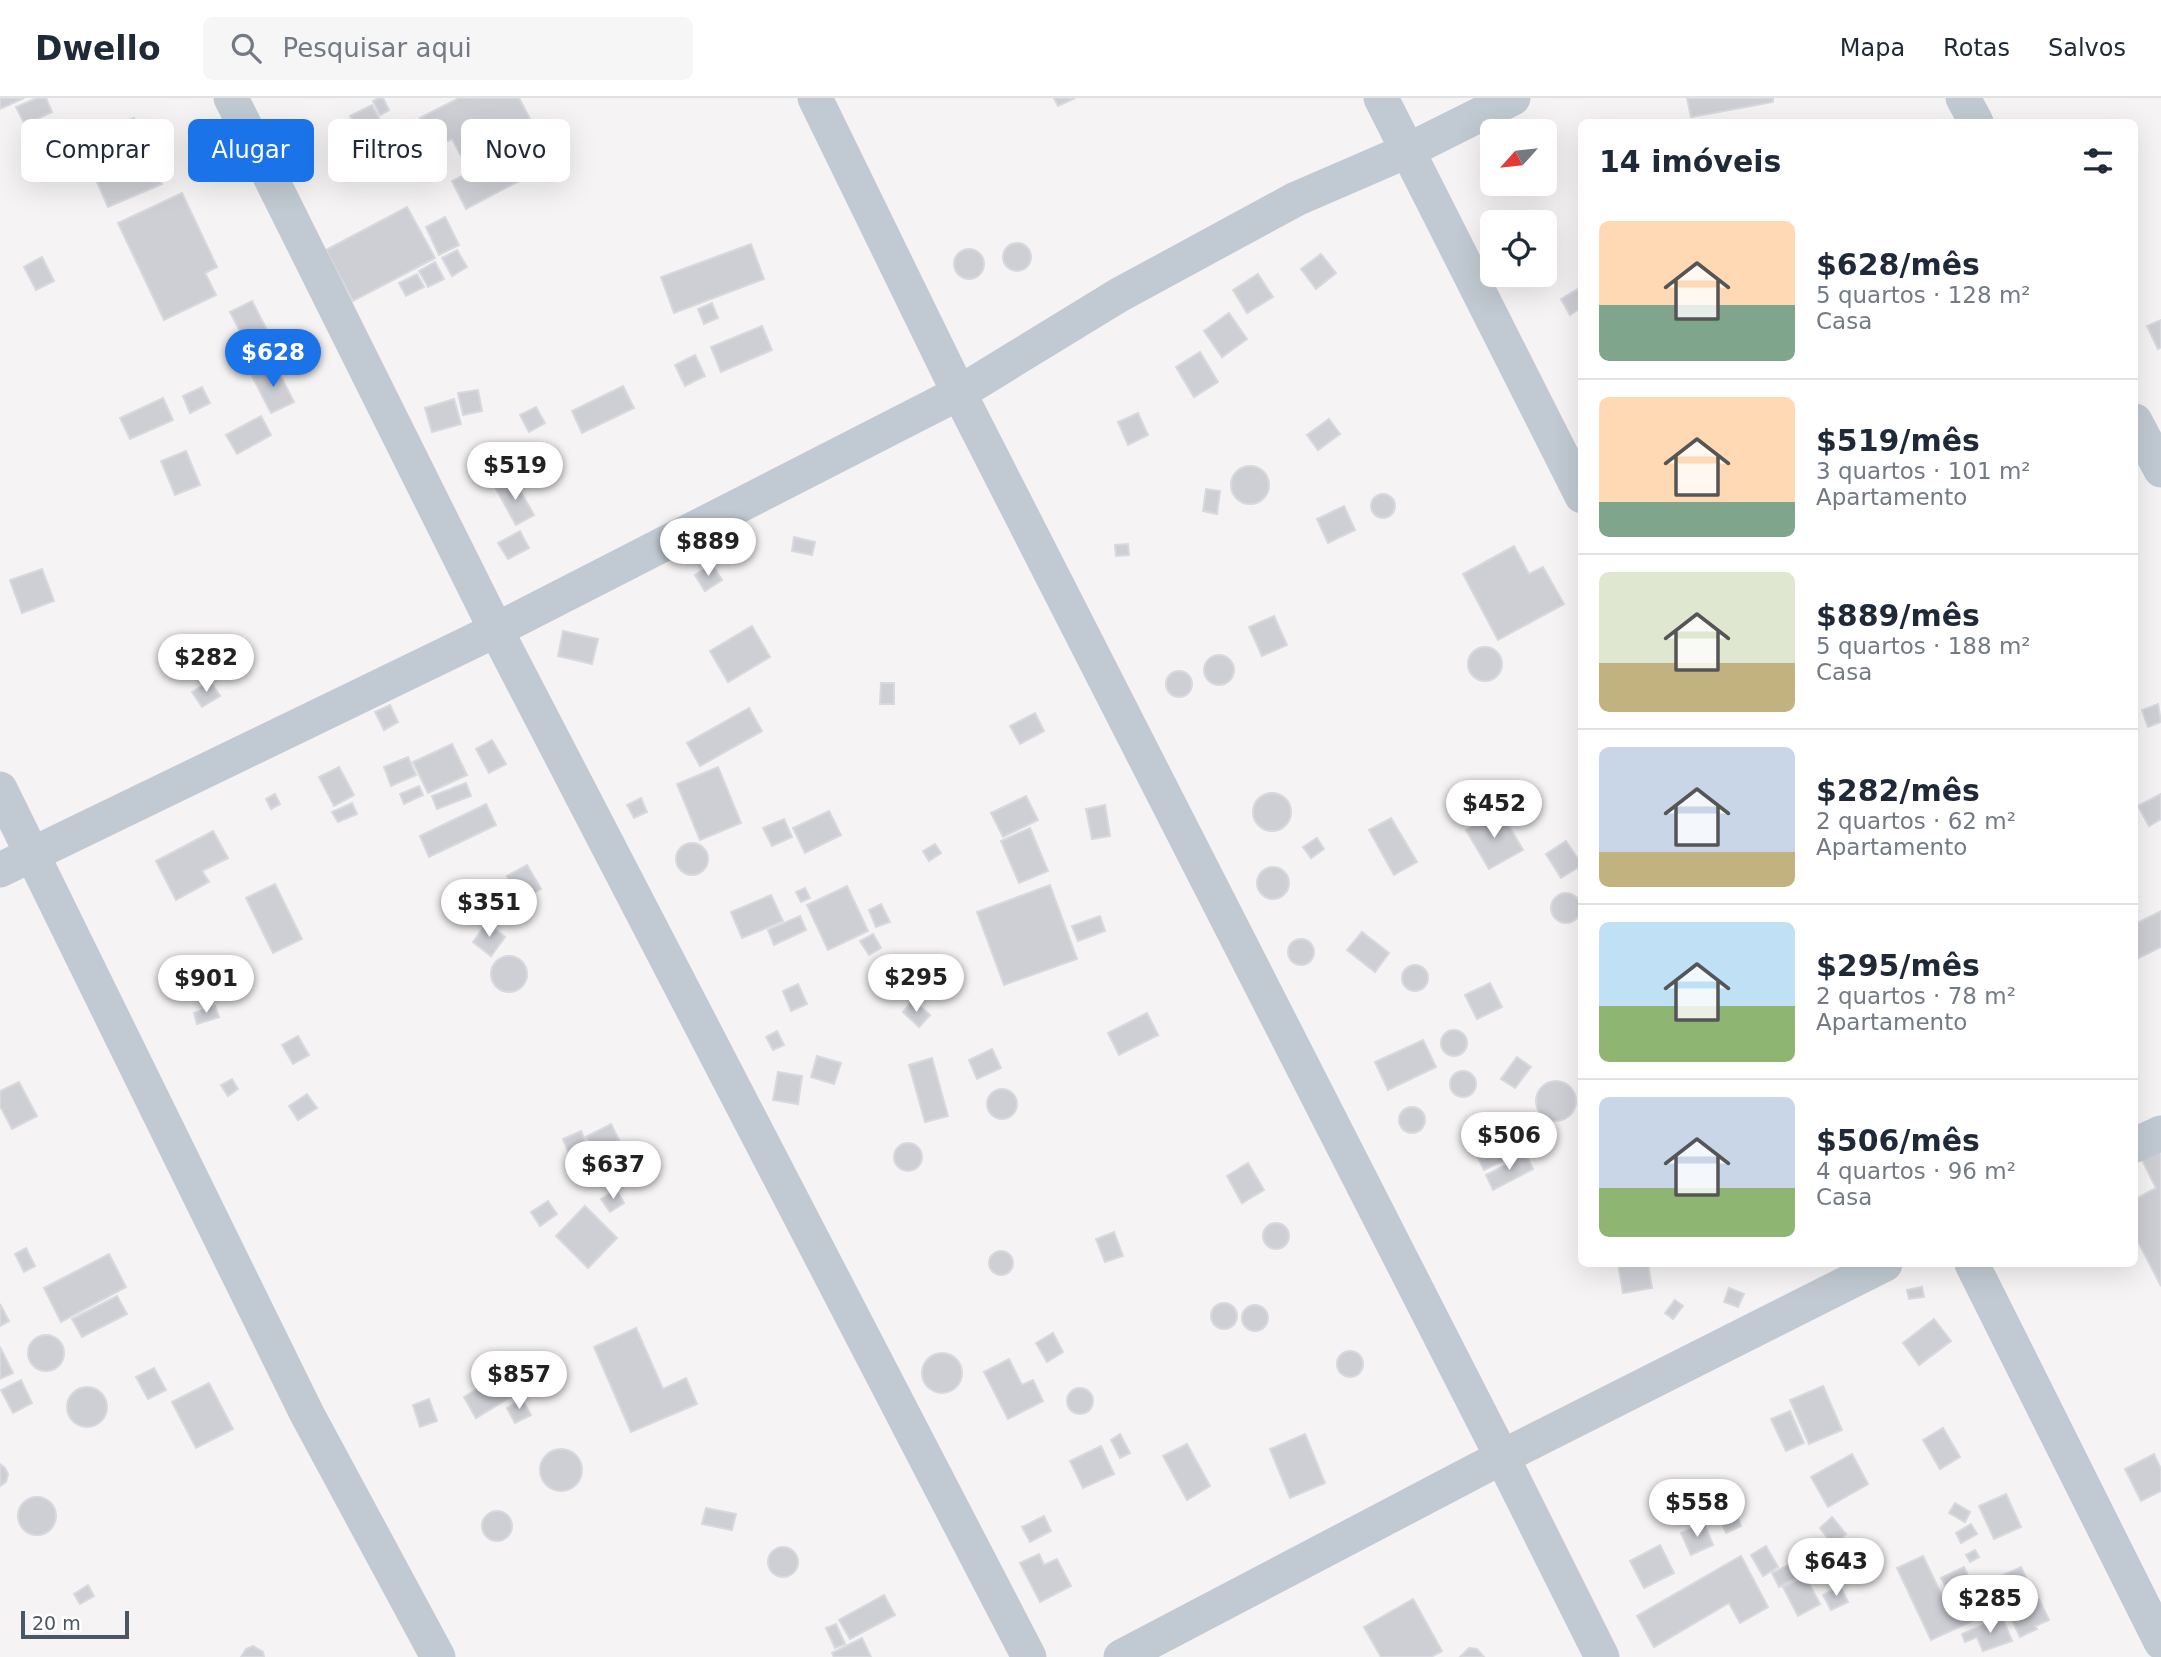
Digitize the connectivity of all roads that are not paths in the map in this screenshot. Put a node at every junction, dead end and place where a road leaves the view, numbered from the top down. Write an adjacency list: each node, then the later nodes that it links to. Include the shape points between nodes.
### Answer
1 (231, 98): 12 (street)
2 (815, 98): 8 (street)
3 (1381, 98): 7 (street)
4 (1513, 98): 7 (street)
5 (1963, 98): 6 (street)
6 (1974, 119)
7 (1407, 151): 8 (street, via 1297,199 1131,288); 11 (street)
8 (959, 393): 12 (street); 20 (street)
9 (2138, 427): 10 (street)
10 (2161, 470)
11 (1578, 488)
12 (496, 630): 14 (street); 23 (street)
13 (0, 789): 14 (street)
14 (34, 855): 15 (street); 22 (street, via 307,1415)
15 (0, 870)
16 (2161, 1133): 17 (street)
17 (2138, 1144)
18 (1879, 1267): 20 (street)
19 (1974, 1267): 21 (street)
20 (1502, 1457): 24 (street); 25 (street)
21 (2161, 1642)
22 (438, 1657)
23 (1029, 1657)
24 (1121, 1657)
25 (1602, 1657)

